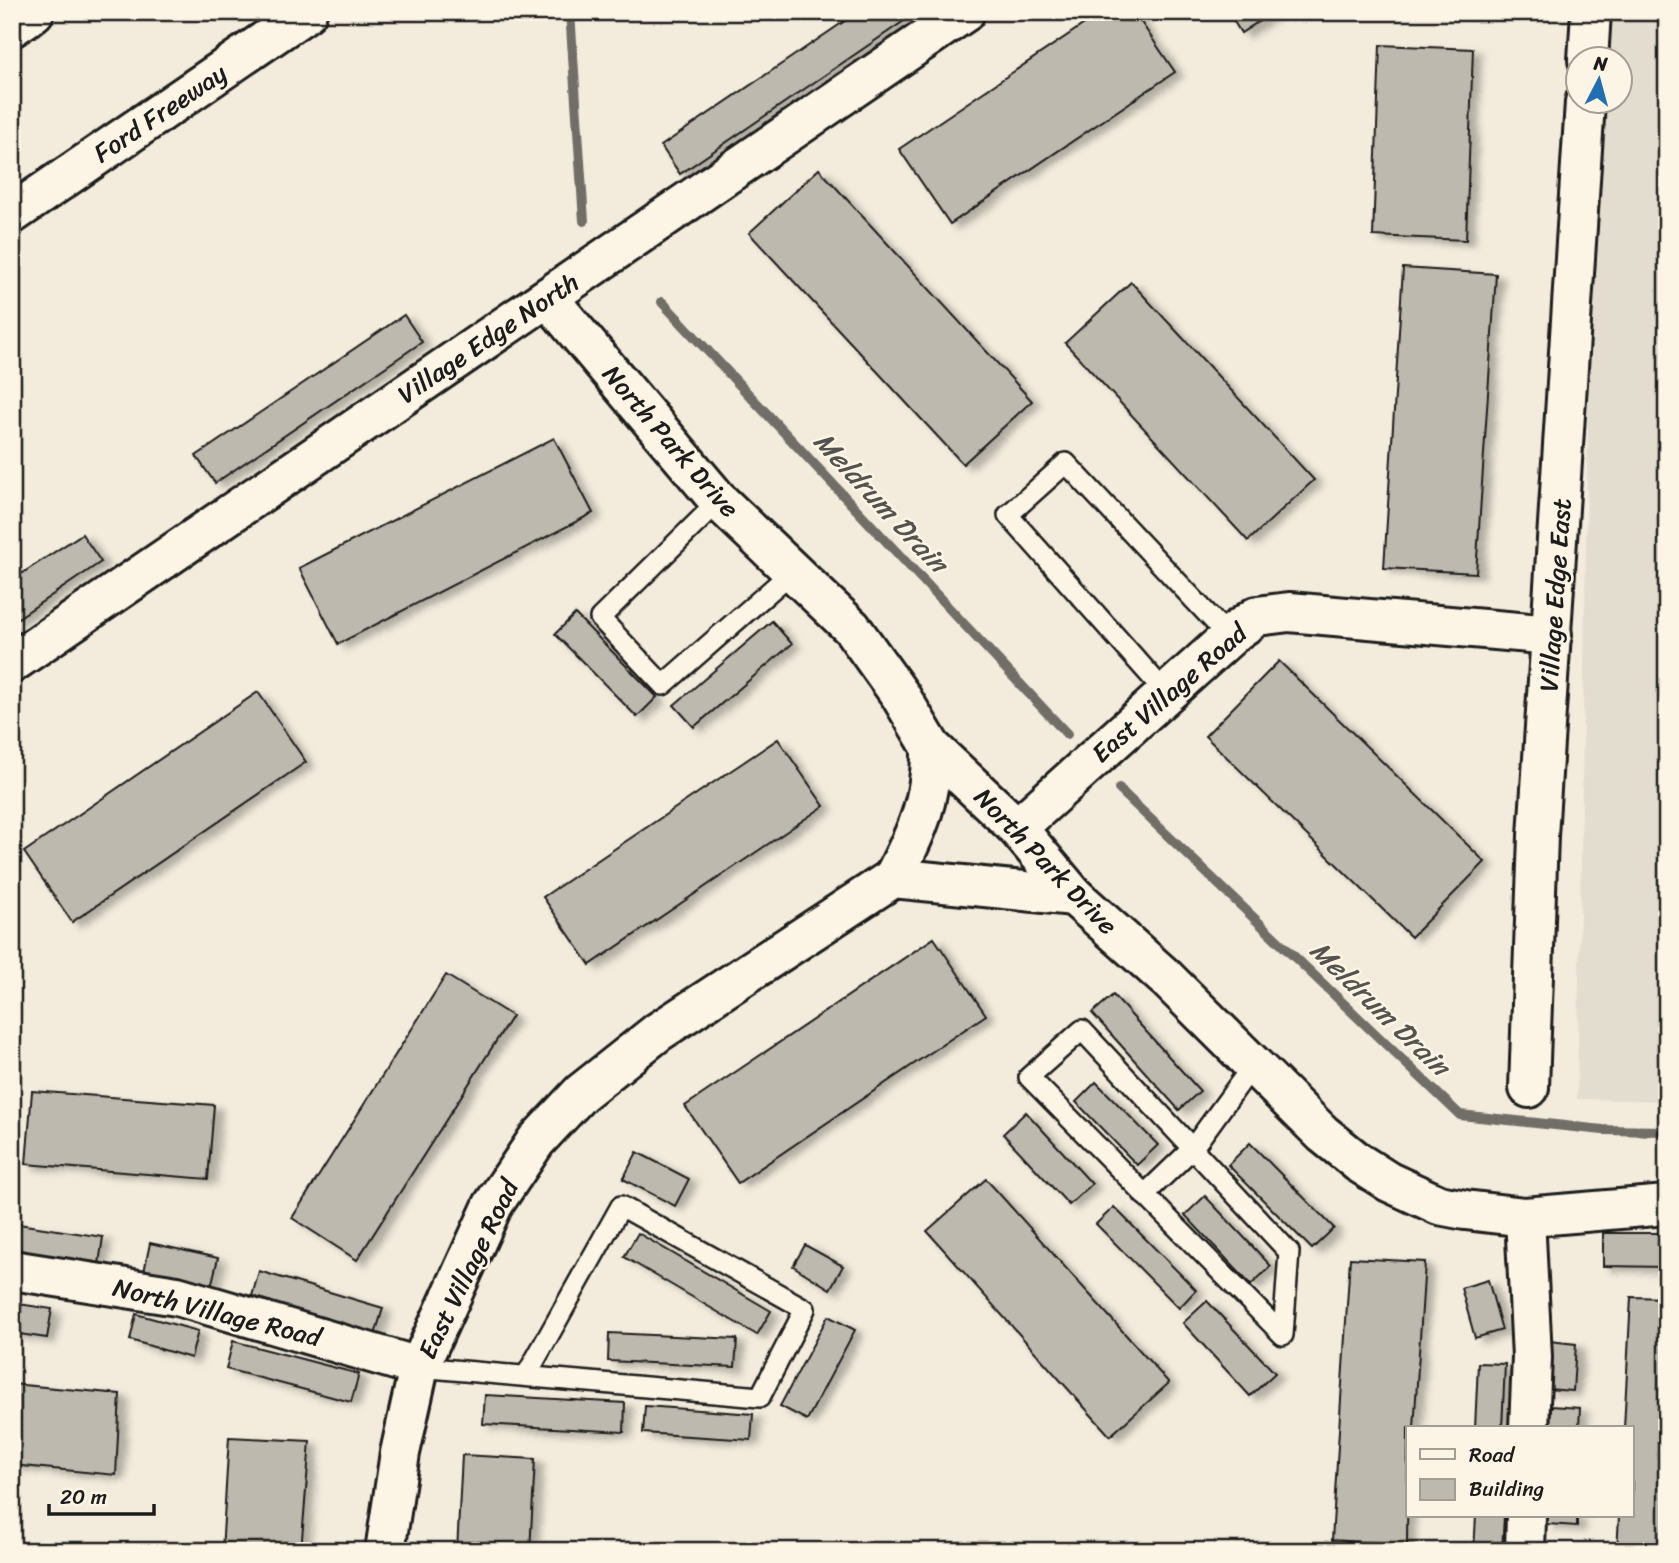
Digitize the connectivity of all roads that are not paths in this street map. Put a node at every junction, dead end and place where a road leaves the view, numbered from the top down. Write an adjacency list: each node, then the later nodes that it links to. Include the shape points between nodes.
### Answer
1 (34, 12): 5 (main road)
2 (307, 12): 8 (main road, Ford Freeway)
3 (964, 12): 9 (main road, Village Edge North)
4 (1591, 12): 6 (main road)
5 (12, 27)
6 (1589, 46)
7 (1584, 116): 12 (main road, Village Edge East)
8 (12, 214)
9 (548, 298): 10 (main road, North Park Drive); 14 (main road, Village Edge North)
10 (719, 501): 11 (main road, North Park Drive); 11 (lane, via 600,618 663,685)
11 (793, 571): 16 (main road, North Park Drive, via 852,628)
12 (1552, 635): 13 (main road, East Village Road, via 1289,612 1257,616); 21 (main road, Village Edge East, via 1538,836)
13 (1229, 637): 15 (main road, East Village Road); 15 (lane, via 1066,463 1008,515)
14 (12, 663)
15 (1166, 693): 17 (main road, East Village Road)
16 (931, 747): 17 (main road, North Park Drive); 18 (main road, East Village Road, via 931,780 919,830)
17 (1017, 828): 19 (main road, North Park Drive)
18 (893, 878): 19 (main road); 27 (main road, East Village Road, via 657,1032 581,1093 536,1141 493,1205)
19 (1074, 896): 20 (main road, North Park Drive)
20 (1253, 1065): 22 (lane); 25 (main road, North Park Drive, via 1323,1134 1389,1182 1439,1205)
21 (1529, 1088)
22 (1192, 1149): 23 (lane); 23 (lane, via 1082,1030 1029,1077); 23 (lane, via 1289,1252 1283,1335)
23 (1144, 1195)
24 (1667, 1205): 25 (main road, North Park Drive)
25 (1525, 1217): 29 (main road, via 1532,1357)
26 (12, 1270): 27 (main road, North Village Road, via 177,1296)
27 (419, 1367): 28 (lane); 31 (main road, East Village Road)
28 (526, 1376): 28 (lane, via 760,1397 806,1309 621,1206)
29 (1529, 1426)
30 (1526, 1518): 32 (main road)
31 (385, 1551)
32 (1525, 1551)

